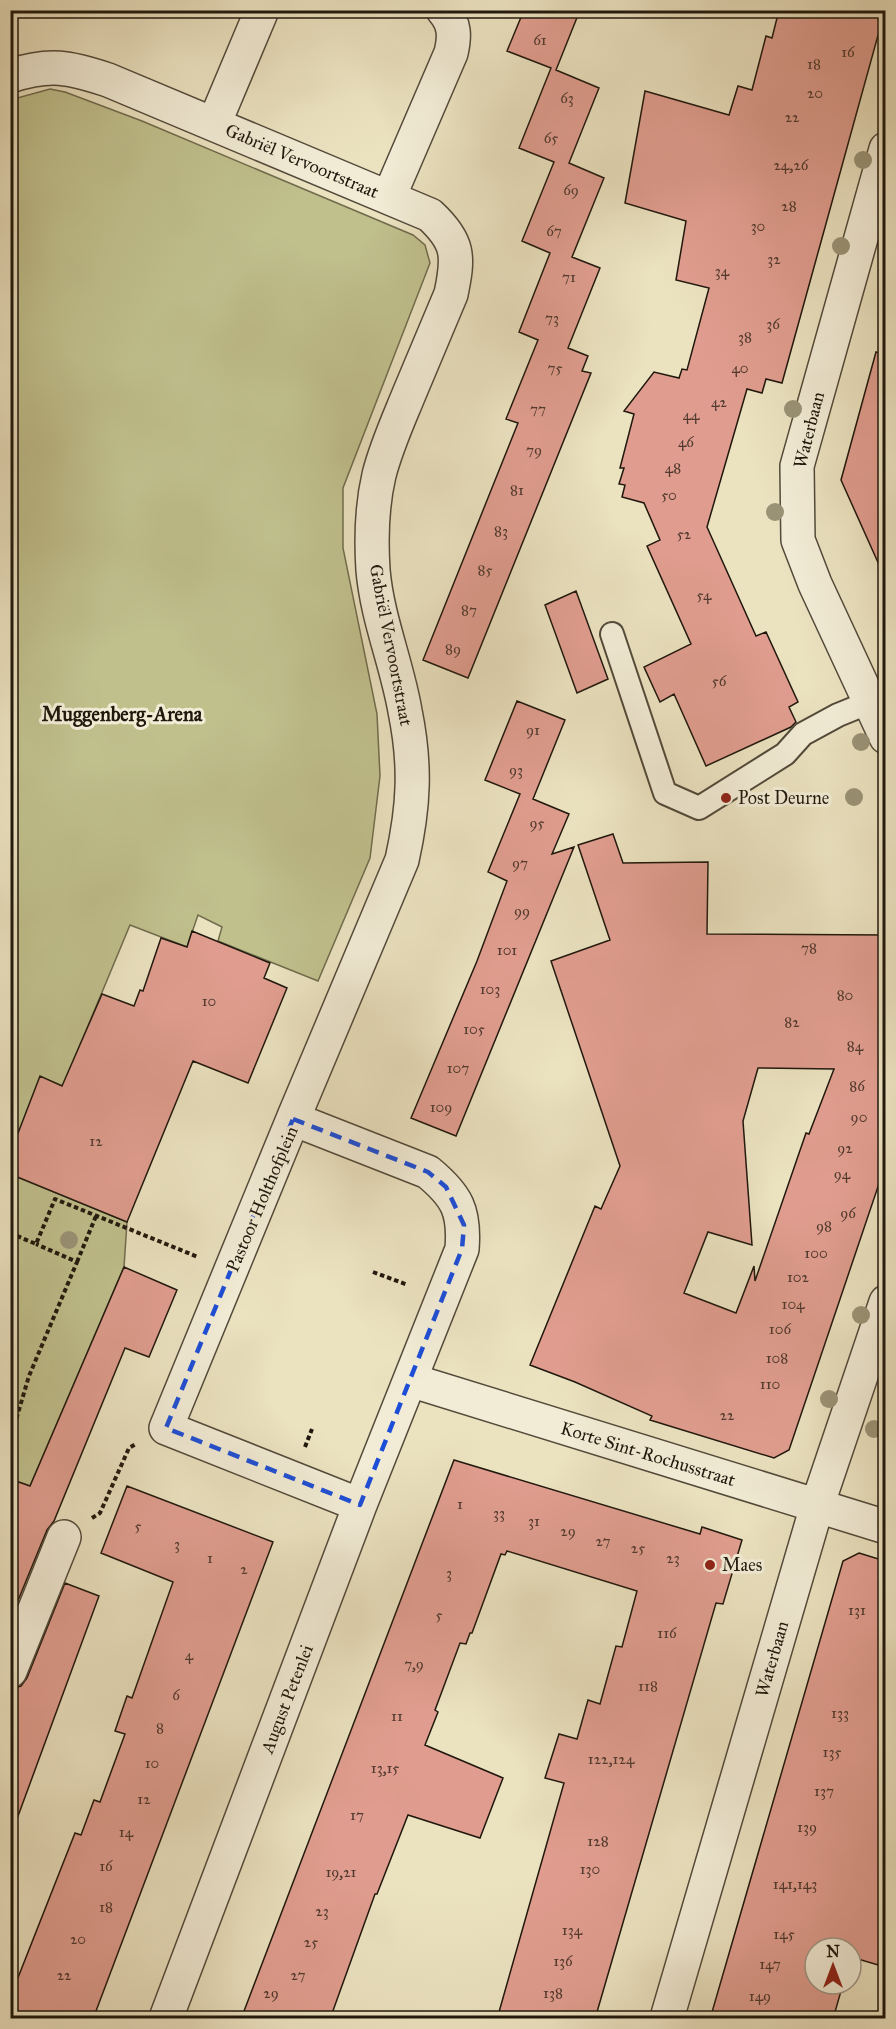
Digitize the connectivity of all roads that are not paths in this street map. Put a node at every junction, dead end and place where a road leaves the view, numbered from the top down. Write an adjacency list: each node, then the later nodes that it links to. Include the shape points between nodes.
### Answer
1 (262, 10): 4 (street, Gabriël Vervoortstraat)
2 (443, 10): 6 (street, Gabriël Vervoortstraat, via 455,36 451,53)
3 (10, 75): 4 (street, Gabriël Vervoortstraat, via 51,67 77,70)
4 (214, 124): 6 (street, Gabriël Vervoortstraat)
5 (885, 149): 8 (street, Waterbaan, via 797,466 798,540)
6 (389, 197): 10 (street, Gabriël Vervoortstraat, via 430,215 446,230 455,248 456,269 451,294 390,441 374,507 374,571 411,752 410,824 402,860)
7 (612, 634): 8 (lane, via 665,793 699,808 784,754 803,734)
8 (870, 702): 9 (street, Waterbaan)
9 (885, 737)
10 (293, 1119): 12 (street, Pastoor Holthofplein, via 428,1172 446,1187 457,1206 464,1226 462,1249); 13 (street, Pastoor Holthofplein, via 166,1428)
11 (885, 1302): 14 (street, Waterbaan)
12 (410, 1380): 13 (street, August Petenlei); 14 (street, Korte Sint-Rochusstraat)
13 (360, 1504): 18 (street, August Petenlei)
14 (817, 1506): 15 (street, Korte Sint-Rochusstraat); 19 (street, Waterbaan)
15 (885, 1527)
16 (64, 1537): 17 (street)
17 (10, 1671)
18 (166, 2019)
19 (667, 2019)

